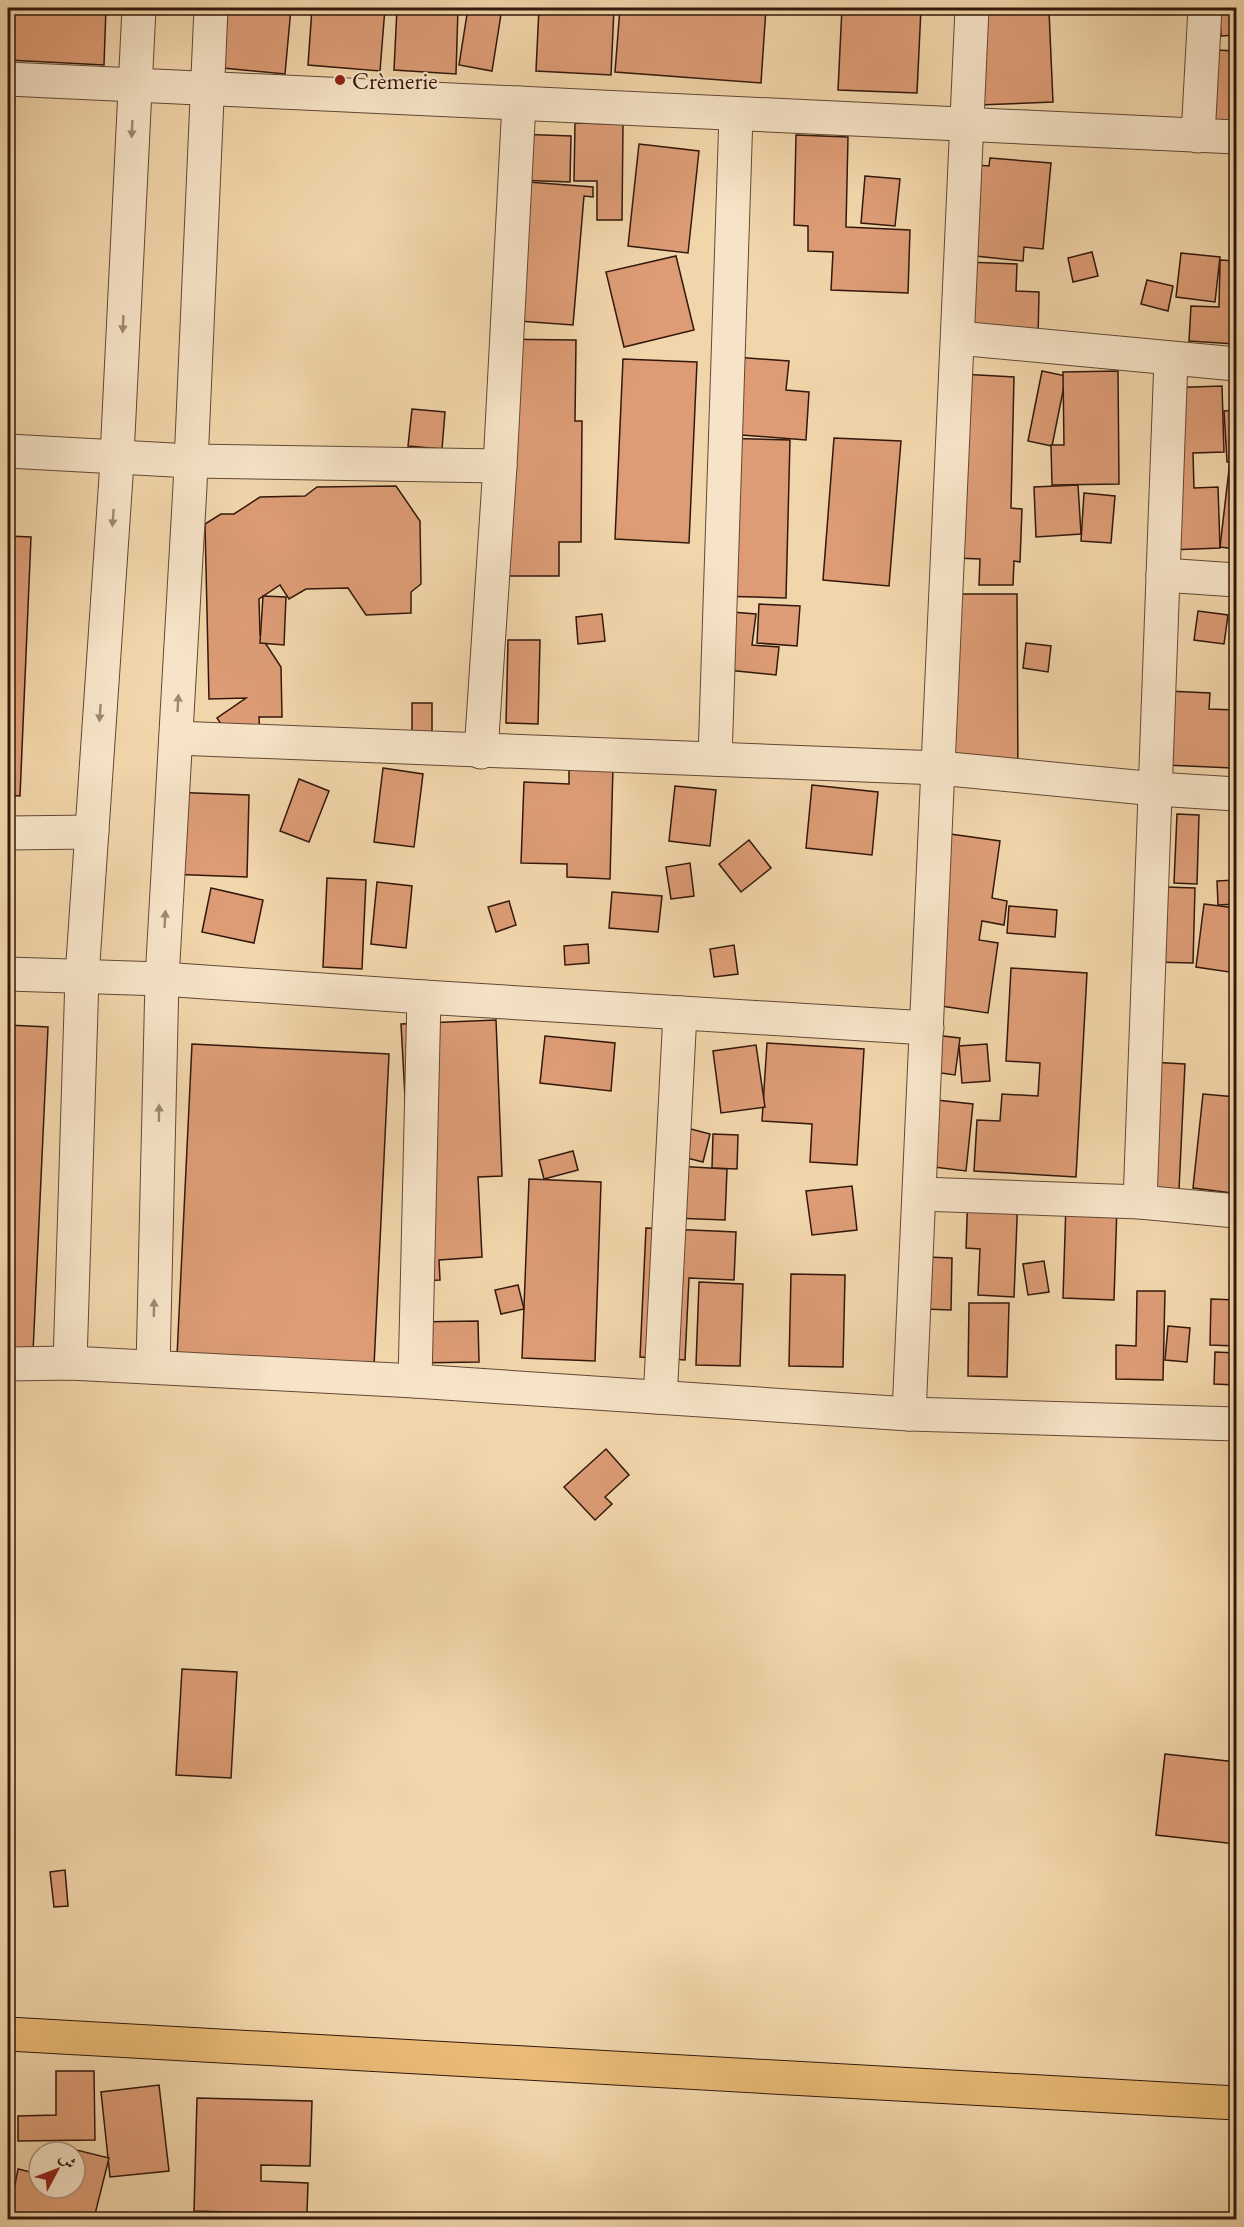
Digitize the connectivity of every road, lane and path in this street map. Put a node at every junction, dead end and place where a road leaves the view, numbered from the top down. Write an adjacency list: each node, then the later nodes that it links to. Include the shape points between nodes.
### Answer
1 (139, 8): 6 (street)
2 (211, 8): 7 (street)
3 (972, 8): 10 (street)
4 (1205, 8): 11 (street)
5 (8, 79): 6 (street)
6 (134, 85): 7 (street); 17 (street, one-way to 17)
7 (206, 88): 8 (street); 18 (street)
8 (519, 103): 9 (street); 19 (street)
9 (736, 114): 10 (street); 24 (street)
10 (967, 125): 11 (street); 13 (street)
11 (1198, 136): 12 (street)
12 (1236, 137)
13 (958, 338): 14 (street); 25 (street)
14 (1171, 359): 15 (street); 20 (street)
15 (1236, 364)
16 (8, 451): 17 (street)
17 (117, 455): 18 (street); 28 (street, one-way to 28)
18 (191, 461): 19 (street); 22 (street, one-way to 18)
19 (500, 466): 23 (street)
20 (1163, 575): 21 (street); 26 (street)
21 (1236, 580)
22 (176, 738): 23 (street); 32 (street, one-way to 22)
23 (481, 752): 24 (street)
24 (715, 759): 25 (street)
25 (939, 768): 26 (street); 35 (street)
26 (1156, 789): 27 (street); 37 (street)
27 (1236, 794)
28 (92, 832): 29 (street); 31 (street)
29 (8, 833)
30 (8, 974): 31 (street)
31 (82, 977): 32 (street); 39 (street)
32 (162, 979): 33 (street); 41 (street, one-way to 32)
33 (424, 997): 34 (street); 42 (street)
34 (680, 1013): 35 (street); 43 (street)
35 (927, 1028): 36 (street)
36 (920, 1194): 37 (street); 44 (street)
37 (1140, 1202): 38 (street)
38 (1236, 1211)
39 (70, 1363): 40 (street); 41 (street)
40 (8, 1364)
41 (153, 1367): 42 (street)
42 (415, 1381): 43 (street)
43 (658, 1397): 44 (street)
44 (909, 1414): 45 (street)
45 (1236, 1424)
46 (8, 2034): 47 (main road)
47 (1236, 2103)

